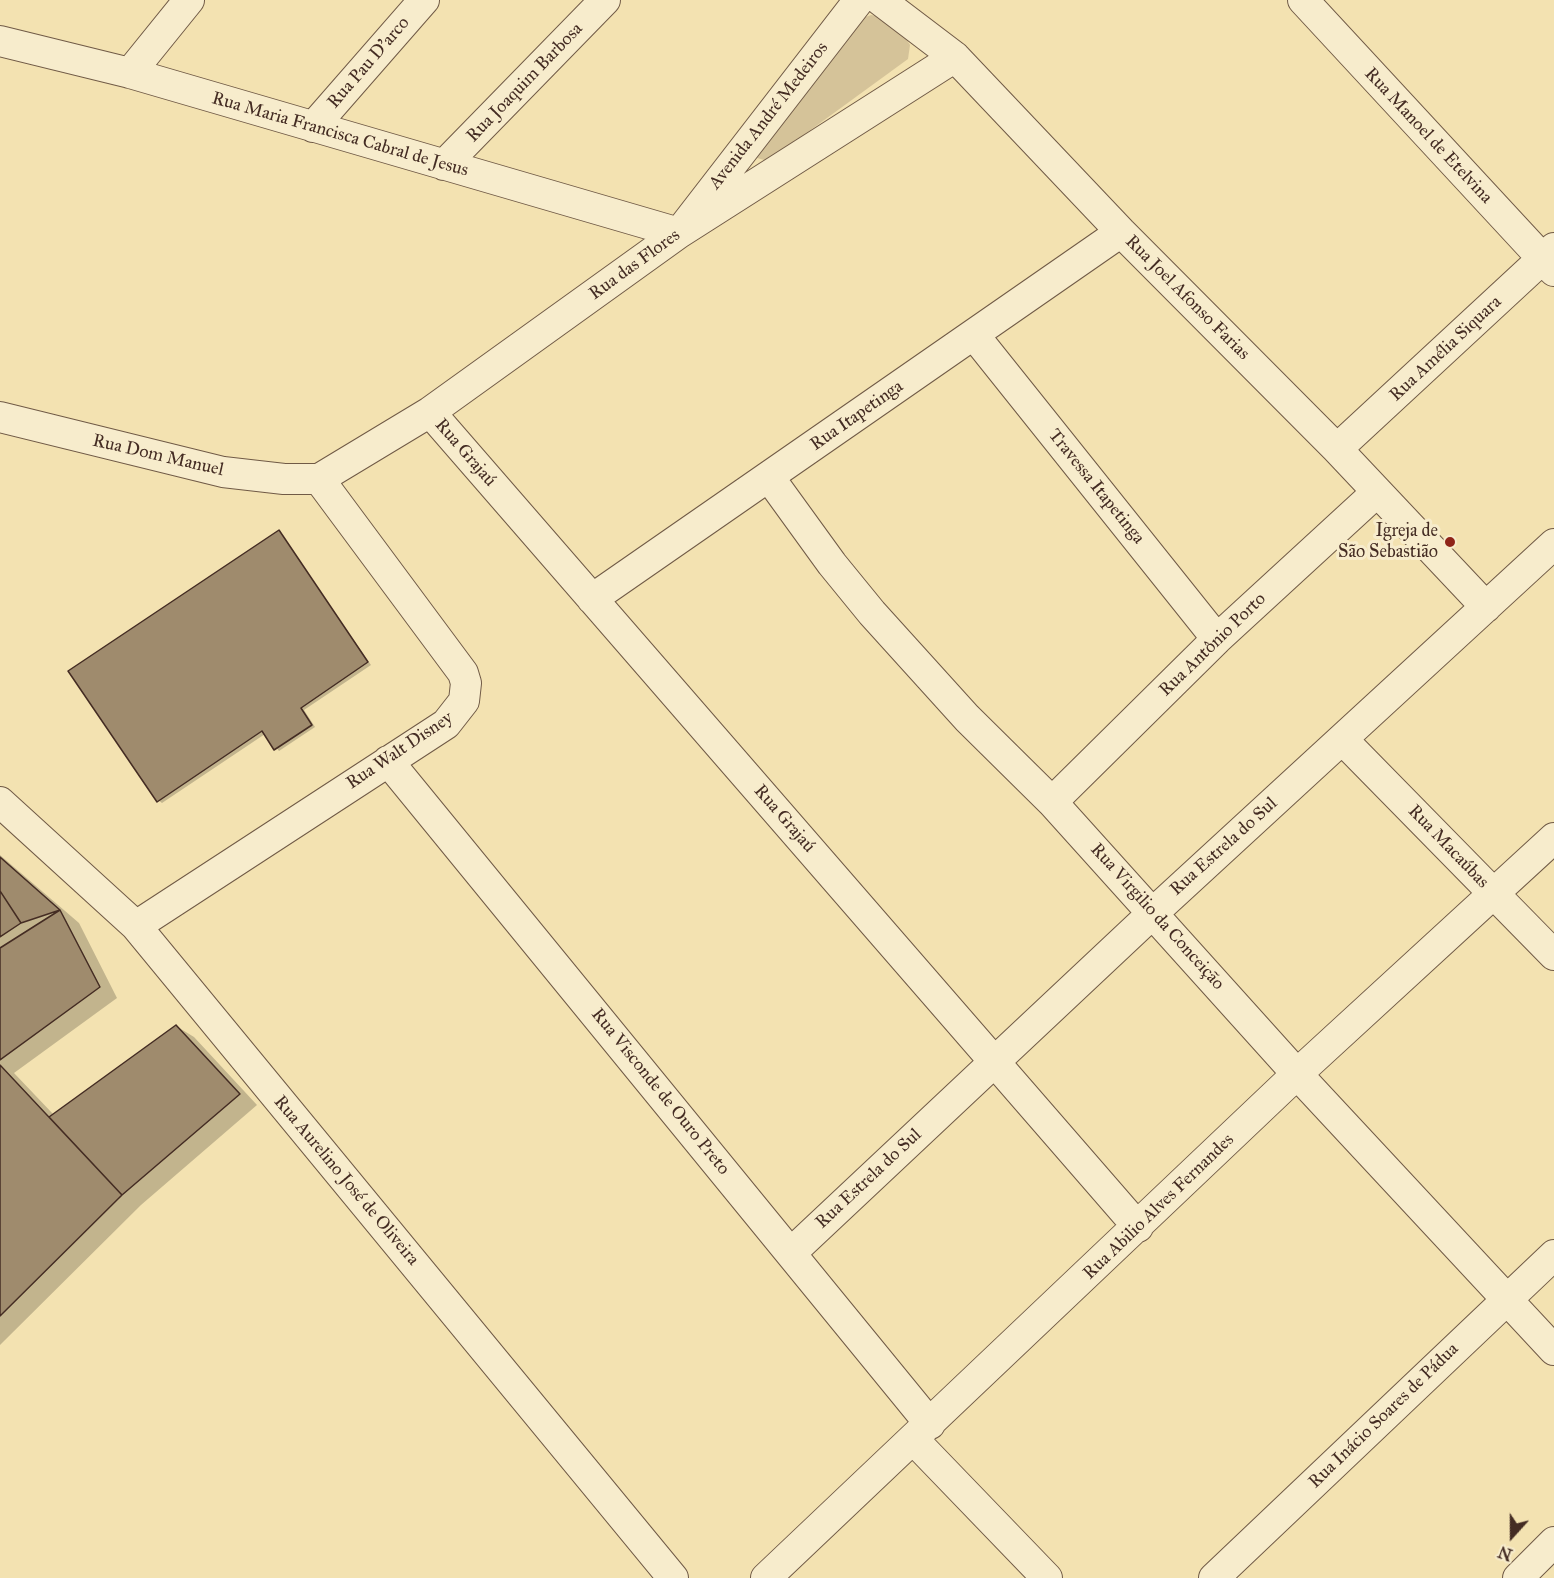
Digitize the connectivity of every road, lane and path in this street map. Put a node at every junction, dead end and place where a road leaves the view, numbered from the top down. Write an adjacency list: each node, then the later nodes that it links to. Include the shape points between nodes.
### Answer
1 (189, 0): 9 (street)
2 (424, 0): 10 (street, Rua Pau D'arco)
3 (605, 0): 11 (street, Rua Joaquim Barbosa)
4 (859, 0): 13 (street, Avenida André Medeiros)
5 (880, 0): 8 (street, Rua Joel Afonso Farias)
6 (1303, 0): 14 (street, Rua Manoel de Etelvina)
7 (0, 40): 9 (street, Rua Maria Francisca Cabral de Jesus)
8 (955, 57): 12 (street, Rua Joel Afonso Farias); 13 (street, Rua das Flores)
9 (130, 73): 10 (street, Rua Maria Francisca Cabral de Jesus)
10 (313, 127): 11 (street, Rua Maria Francisca Cabral de Jesus)
11 (444, 165): 13 (street, Rua Maria Francisca Cabral de Jesus)
12 (1120, 232): 15 (street, Rua Itapetinga); 18 (street, Rua Joel Afonso Farias)
13 (679, 233): 16 (street, Rua das Flores)
14 (1550, 260): 18 (street, Rua Amélia Siquara)
15 (974, 335): 19 (street, Rua Itapetinga); 25 (street, Travessa Itapetinga)
16 (430, 412): 20 (street, Rua das Flores); 23 (street, Rua Grajaú)
17 (0, 417): 20 (street, Rua Dom Manuel, via 223,472)
18 (1337, 449): 21 (street, Rua Joel Afonso Farias)
19 (770, 477): 23 (street, Rua Itapetinga); 29 (street, Rua Virgilio da Conceição, via 872,613 967,718)
20 (319, 479): 27 (street, Rua Walt Disney, via 466,682 465,701 446,724)
21 (1377, 492): 24 (street, Rua Joel Afonso Farias); 25 (street, Rua Antônio Porto)
22 (1554, 544): 24 (street, Rua Estrela do Sul)
23 (592, 599): 35 (street, Rua Grajaú)
24 (1486, 607): 26 (street, Rua Estrela do Sul)
25 (1217, 639): 29 (street, Rua Antônio Porto)
26 (1342, 739): 31 (street, Rua Macaúbas); 32 (street, Rua Estrela do Sul)
27 (388, 761): 33 (street, Rua Walt Disney); 38 (street, Rua Visconde de Ouro Preto)
28 (0, 802): 33 (street, Rua Aurelino José de Oliveira)
29 (1052, 802): 32 (street, Rua Virgilio da Conceição)
30 (1554, 838): 31 (street, Rua Abilio Alves Fernandes)
31 (1493, 893): 34 (street, Rua Macaúbas); 36 (street, Rua Abilio Alves Fernandes)
32 (1154, 912): 35 (street, Rua Estrela do Sul); 36 (street, Rua Virgilio da Conceição)
33 (136, 926): 44 (street, Rua Aurelino José de Oliveira)
34 (1554, 955)
35 (994, 1060): 37 (street, Rua Grajaú); 38 (street, Rua Estrela do Sul)
36 (1297, 1074): 37 (street, Rua Abilio Alves Fernandes); 40 (street, Rua Virgilio da Conceição)
37 (1138, 1227): 42 (street, Rua Abilio Alves Fernandes)
38 (792, 1252): 42 (street, Rua Visconde de Ouro Preto)
39 (1554, 1255): 40 (street, Rua Inácio Soares de Pádua)
40 (1507, 1300): 41 (street, Rua Virgilio da Conceição); 47 (street, Rua Inácio Soares de Pádua)
41 (1554, 1350)
42 (922, 1431): 45 (street, Rua Abilio Alves Fernandes); 46 (street, Rua Visconde de Ouro Preto)
43 (1554, 1542): 48 (street)
44 (673, 1578)
45 (766, 1578)
46 (1047, 1578)
47 (1214, 1578)
48 (1518, 1578)

